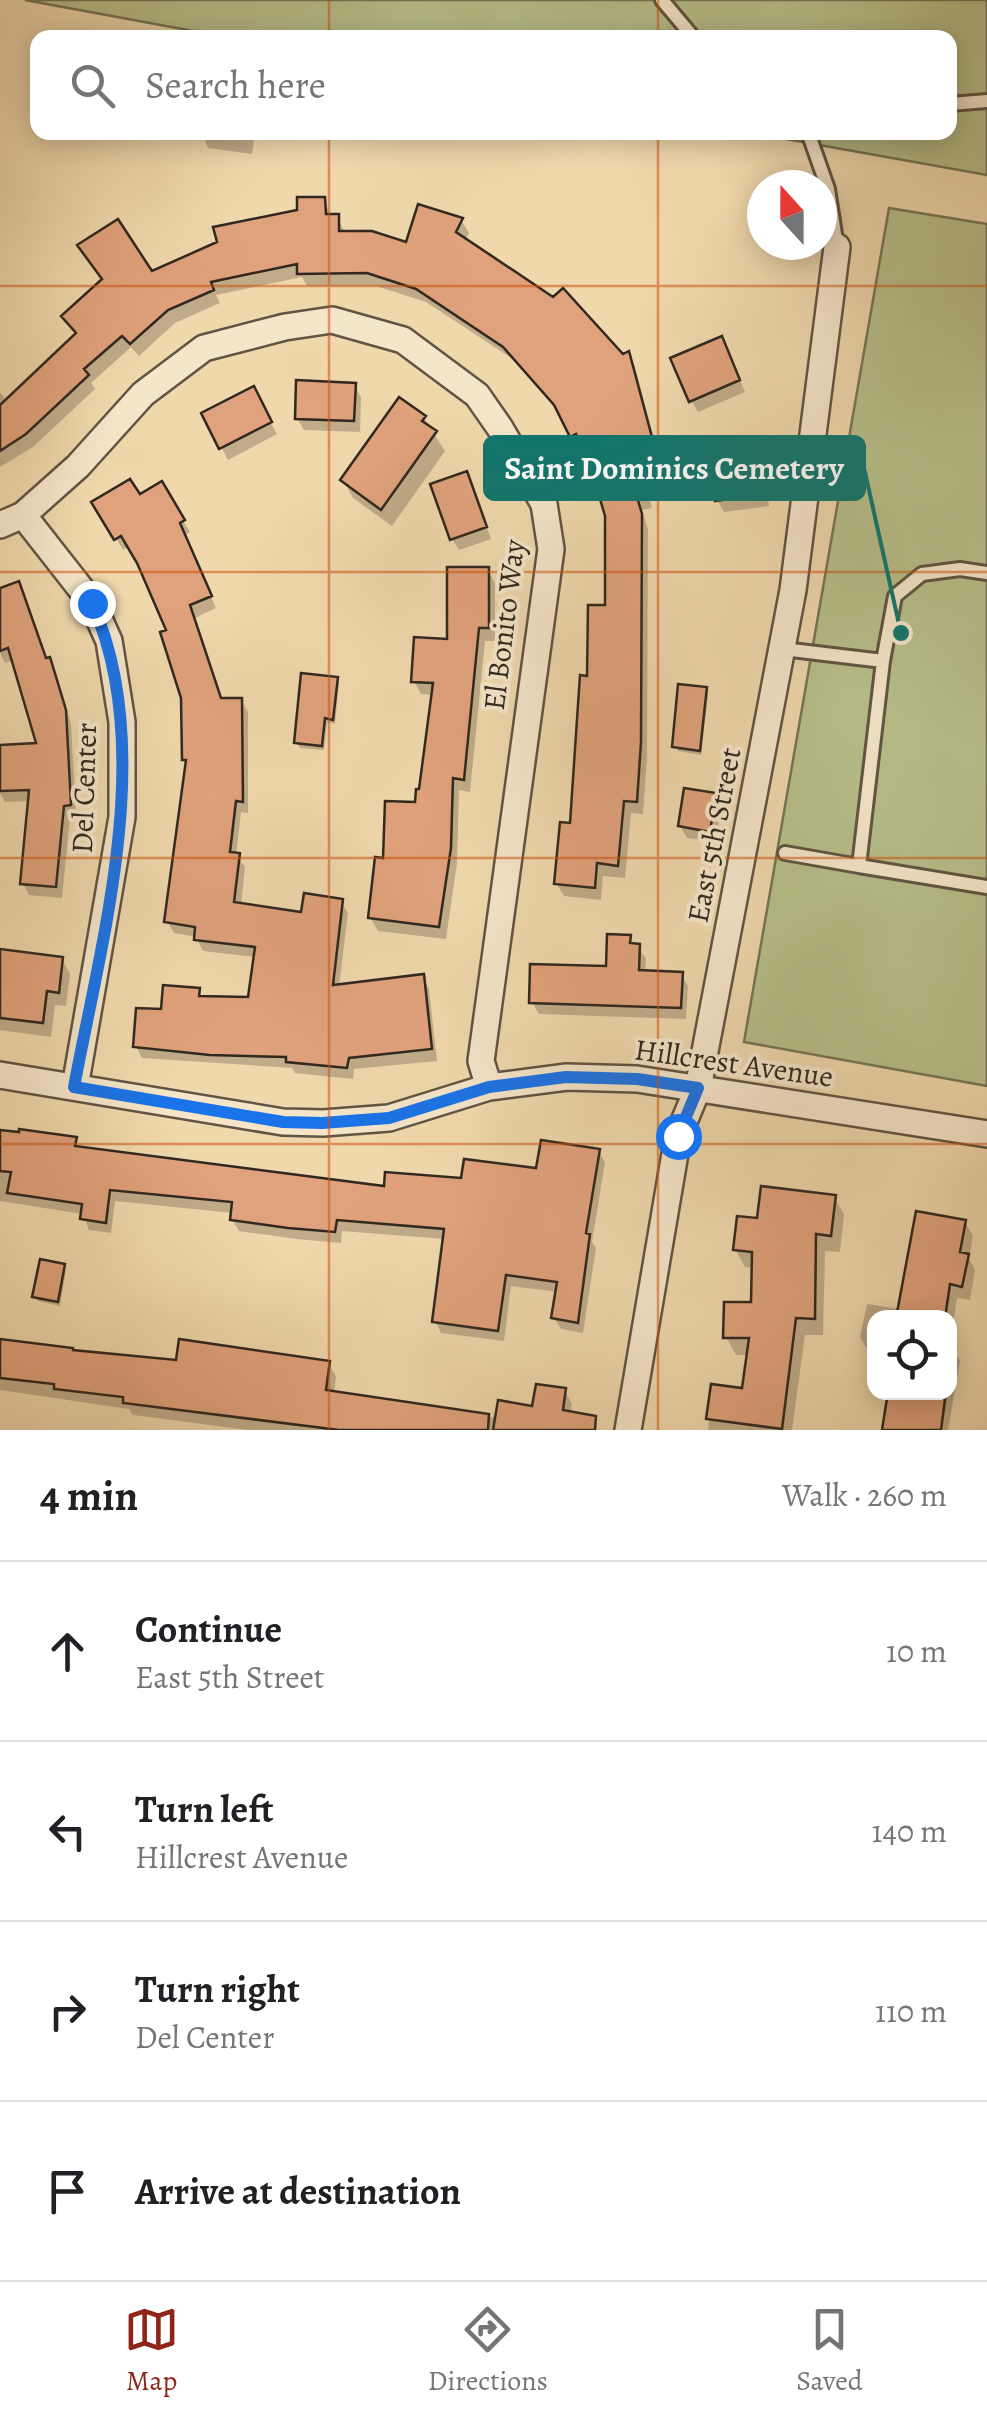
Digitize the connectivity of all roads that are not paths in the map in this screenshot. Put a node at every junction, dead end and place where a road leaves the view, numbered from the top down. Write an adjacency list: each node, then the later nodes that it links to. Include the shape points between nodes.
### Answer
1 (662, 0): 2 (lane)
2 (687, 30)
3 (987, 102): 4 (lane)
4 (957, 104)
5 (811, 140): 6 (lane)
6 (821, 170)
7 (835, 260): 10 (street, East 5th Street)
8 (12, 520): 16 (street, Del Center, via 92,603 109,641 122,722 122,817); 17 (street, El Bonito Way, via 78,466 143,394 204,348 332,320 403,340 476,395 544,504 550,549 481,1061)
9 (987, 573): 11 (lane, via 922,574 895,596)
10 (783, 649): 11 (lane); 18 (street, East 5th Street)
11 (883, 661): 13 (lane)
12 (785, 852): 13 (lane)
13 (859, 866): 14 (lane)
14 (987, 887)
15 (0, 1075): 16 (street, Hillcrest Avenue)
16 (74, 1087): 17 (street, Hillcrest Avenue, via 322,1123 389,1118)
17 (489, 1087): 18 (street, Hillcrest Avenue, via 566,1077)
18 (698, 1088): 19 (street, Hillcrest Avenue); 20 (street, East 5th Street, via 678,1136)
19 (987, 1134)
20 (628, 1430)

